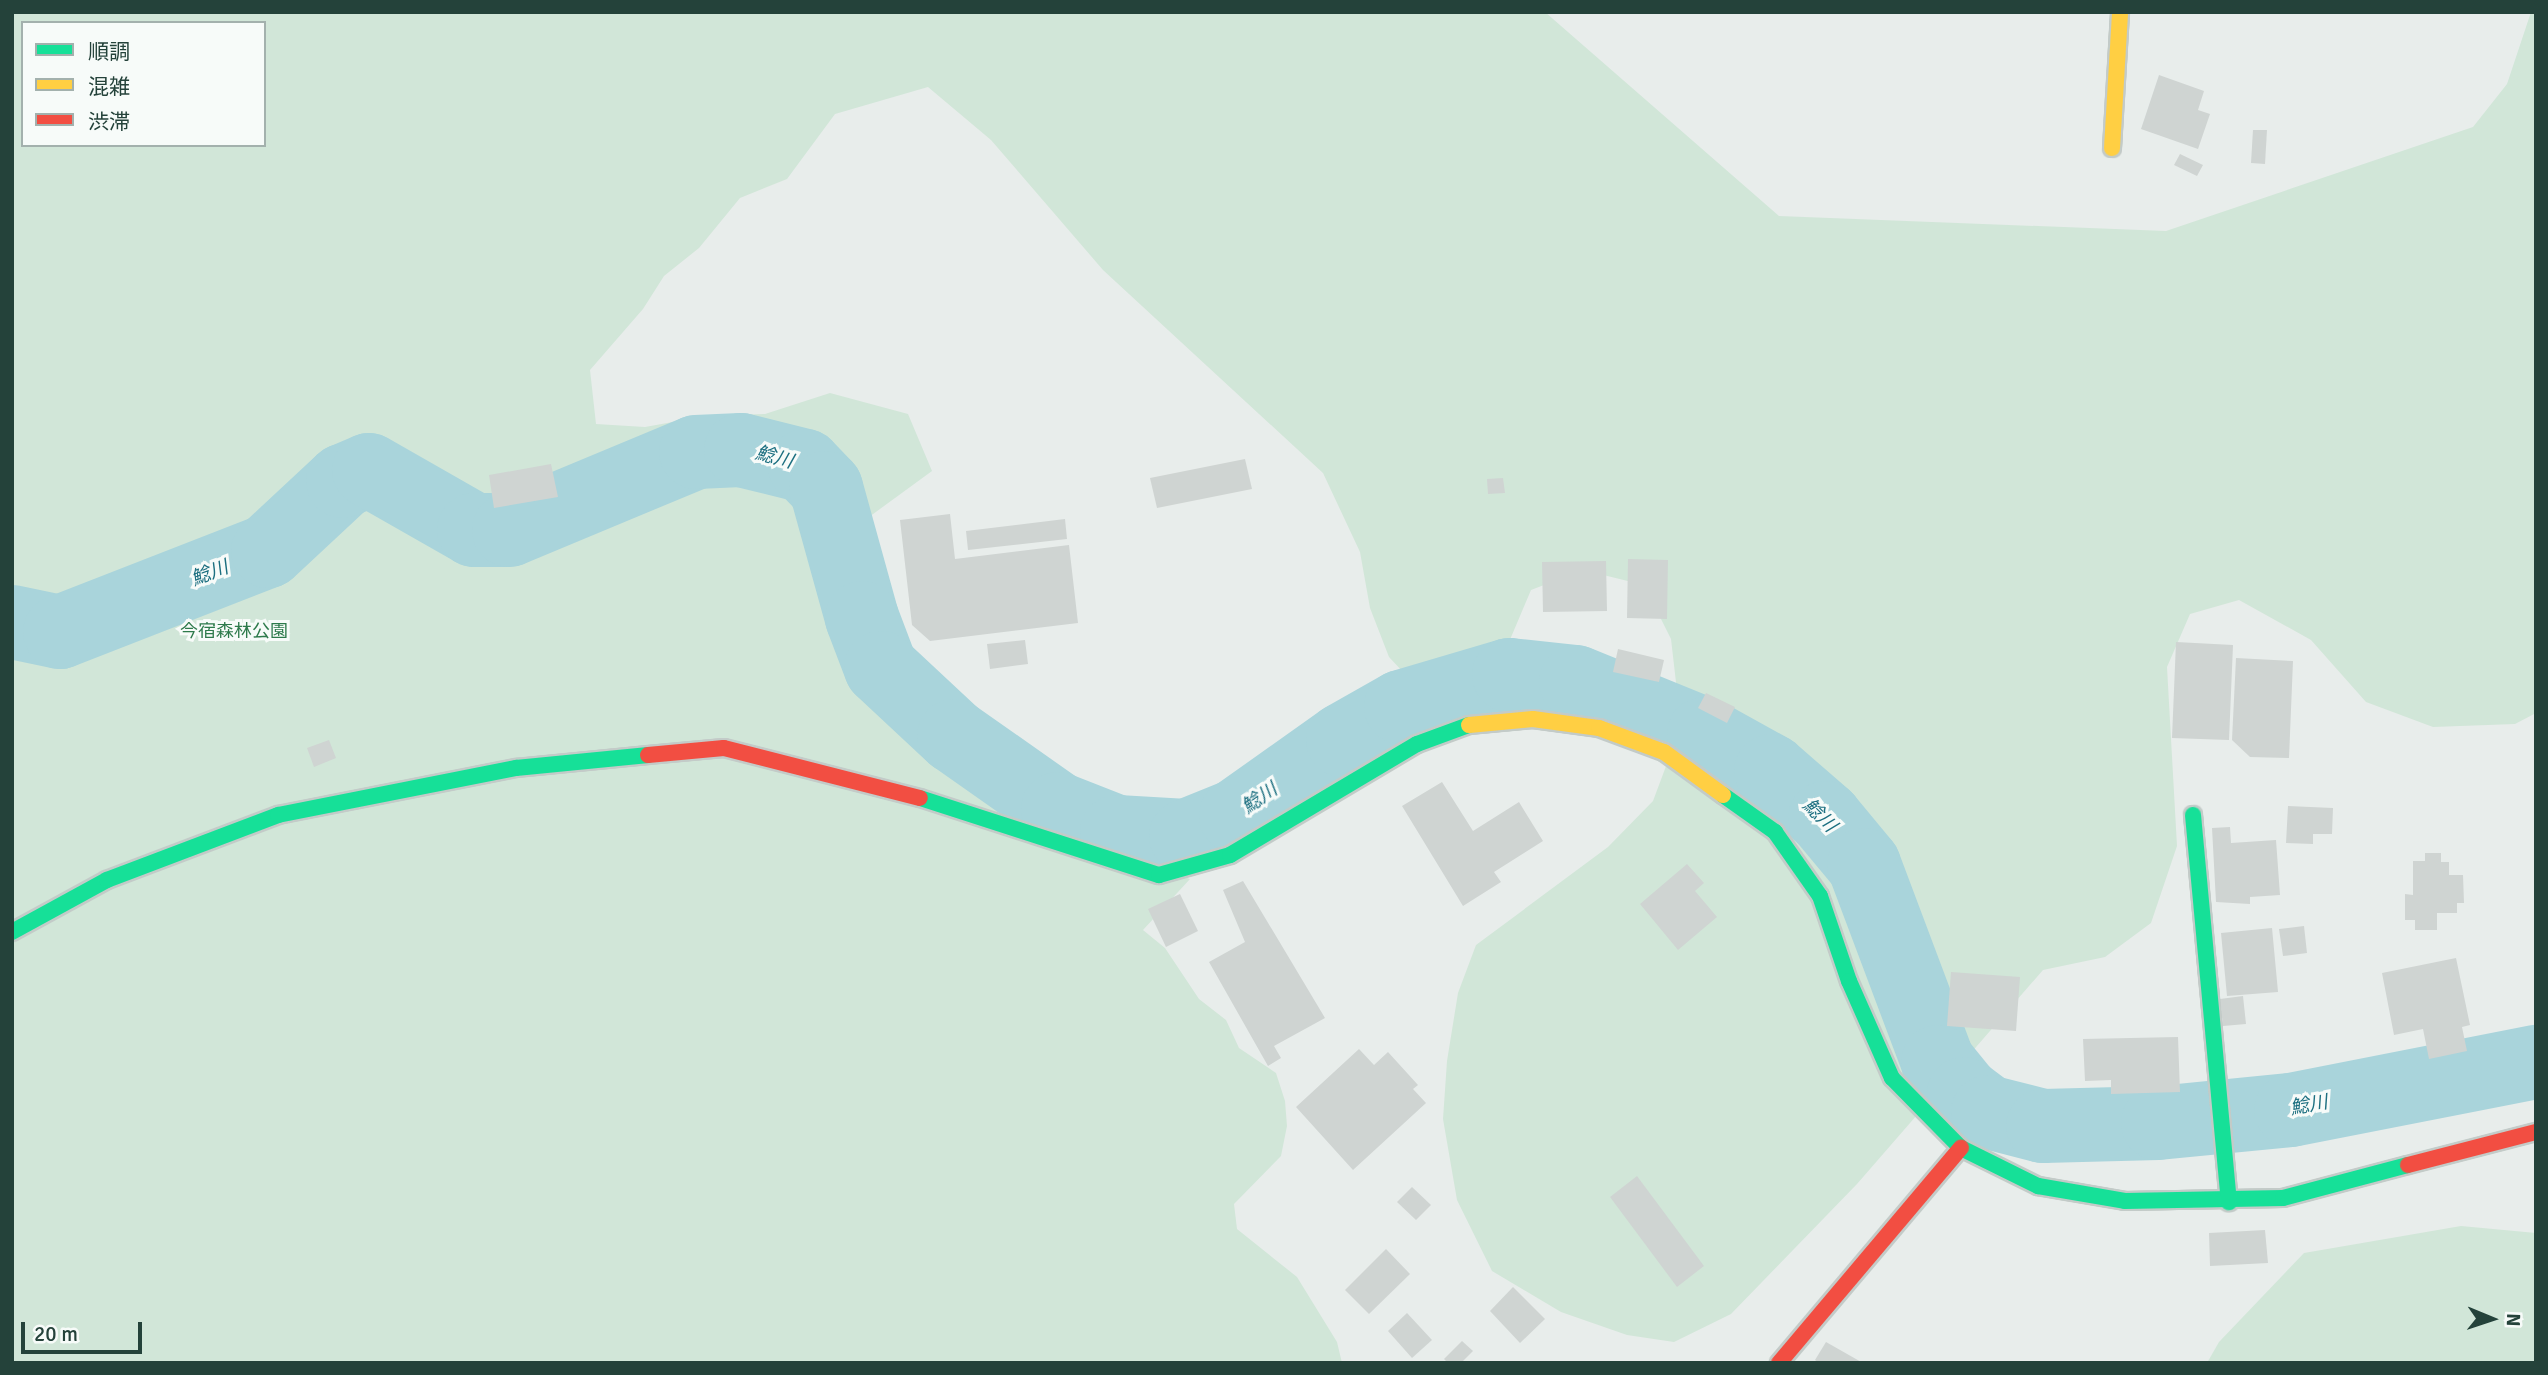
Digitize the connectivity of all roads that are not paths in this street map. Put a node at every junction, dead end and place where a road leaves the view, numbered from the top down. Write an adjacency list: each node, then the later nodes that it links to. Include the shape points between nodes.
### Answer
1 (2120, 12): 2 (street)
2 (2112, 148)
3 (2193, 815): 7 (street)
4 (12, 932): 6 (street, via 107,880 278,816 516,768 724,748 908,794 1159,875 1230,855 1417,744 1477,722 1533,719 1600,728 1664,752 1775,832 1820,896 1849,981 1892,1078)
5 (2536, 1132): 7 (street, via 2283,1198)
6 (1961, 1148): 7 (street, via 2038,1186 2125,1201); 8 (street)
7 (2229, 1202)
8 (1779, 1363)

